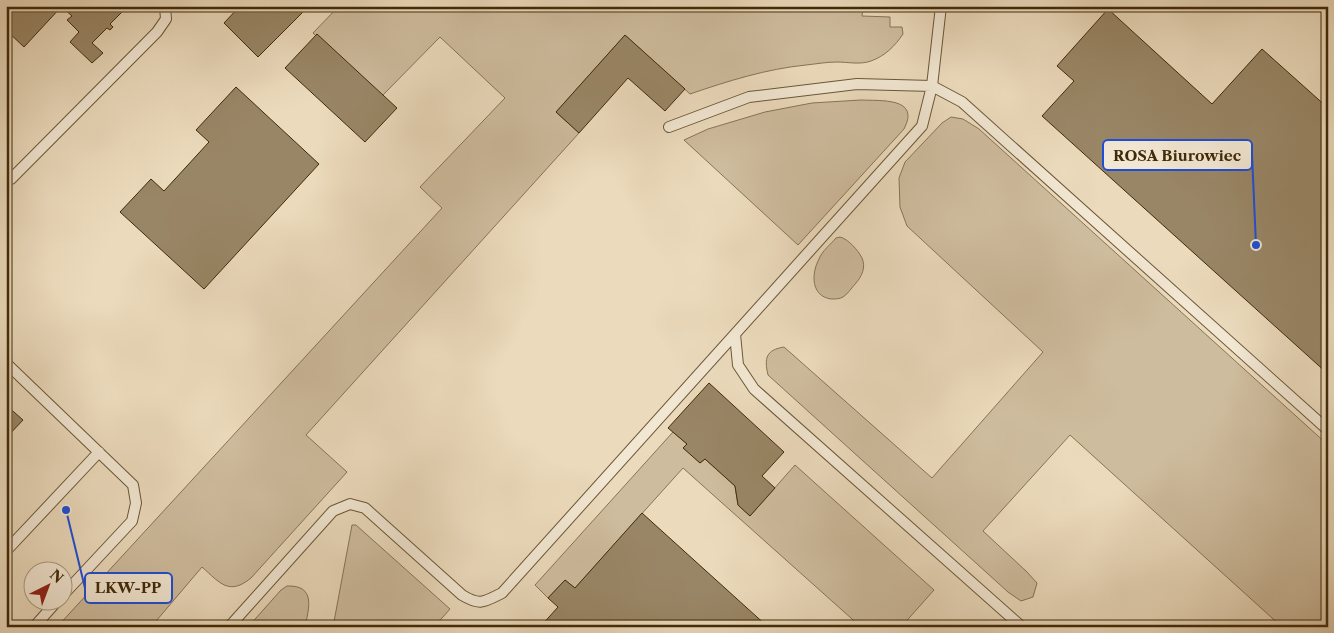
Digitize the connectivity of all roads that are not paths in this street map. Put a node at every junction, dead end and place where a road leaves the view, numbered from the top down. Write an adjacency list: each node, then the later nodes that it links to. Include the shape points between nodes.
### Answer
1 (165, 6): 5 (lane, via 166,19 157,32)
2 (941, 6): 3 (lane)
3 (932, 86): 4 (lane, via 857,84 749,97); 6 (lane, via 922,126); 8 (lane, via 962,102)
4 (669, 127)
5 (11, 180)
6 (735, 334): 14 (lane, via 502,593 488,600 474,602 468,599 365,508 350,504 332,511); 15 (lane, via 738,365 754,389)
7 (6, 363): 9 (lane)
8 (1328, 430)
9 (99, 452): 10 (lane); 11 (lane, via 133,485 136,502 132,522)
10 (6, 551)
11 (72, 585)
12 (49, 610): 13 (lane)
13 (34, 627)
14 (229, 627)
15 (1022, 627)

